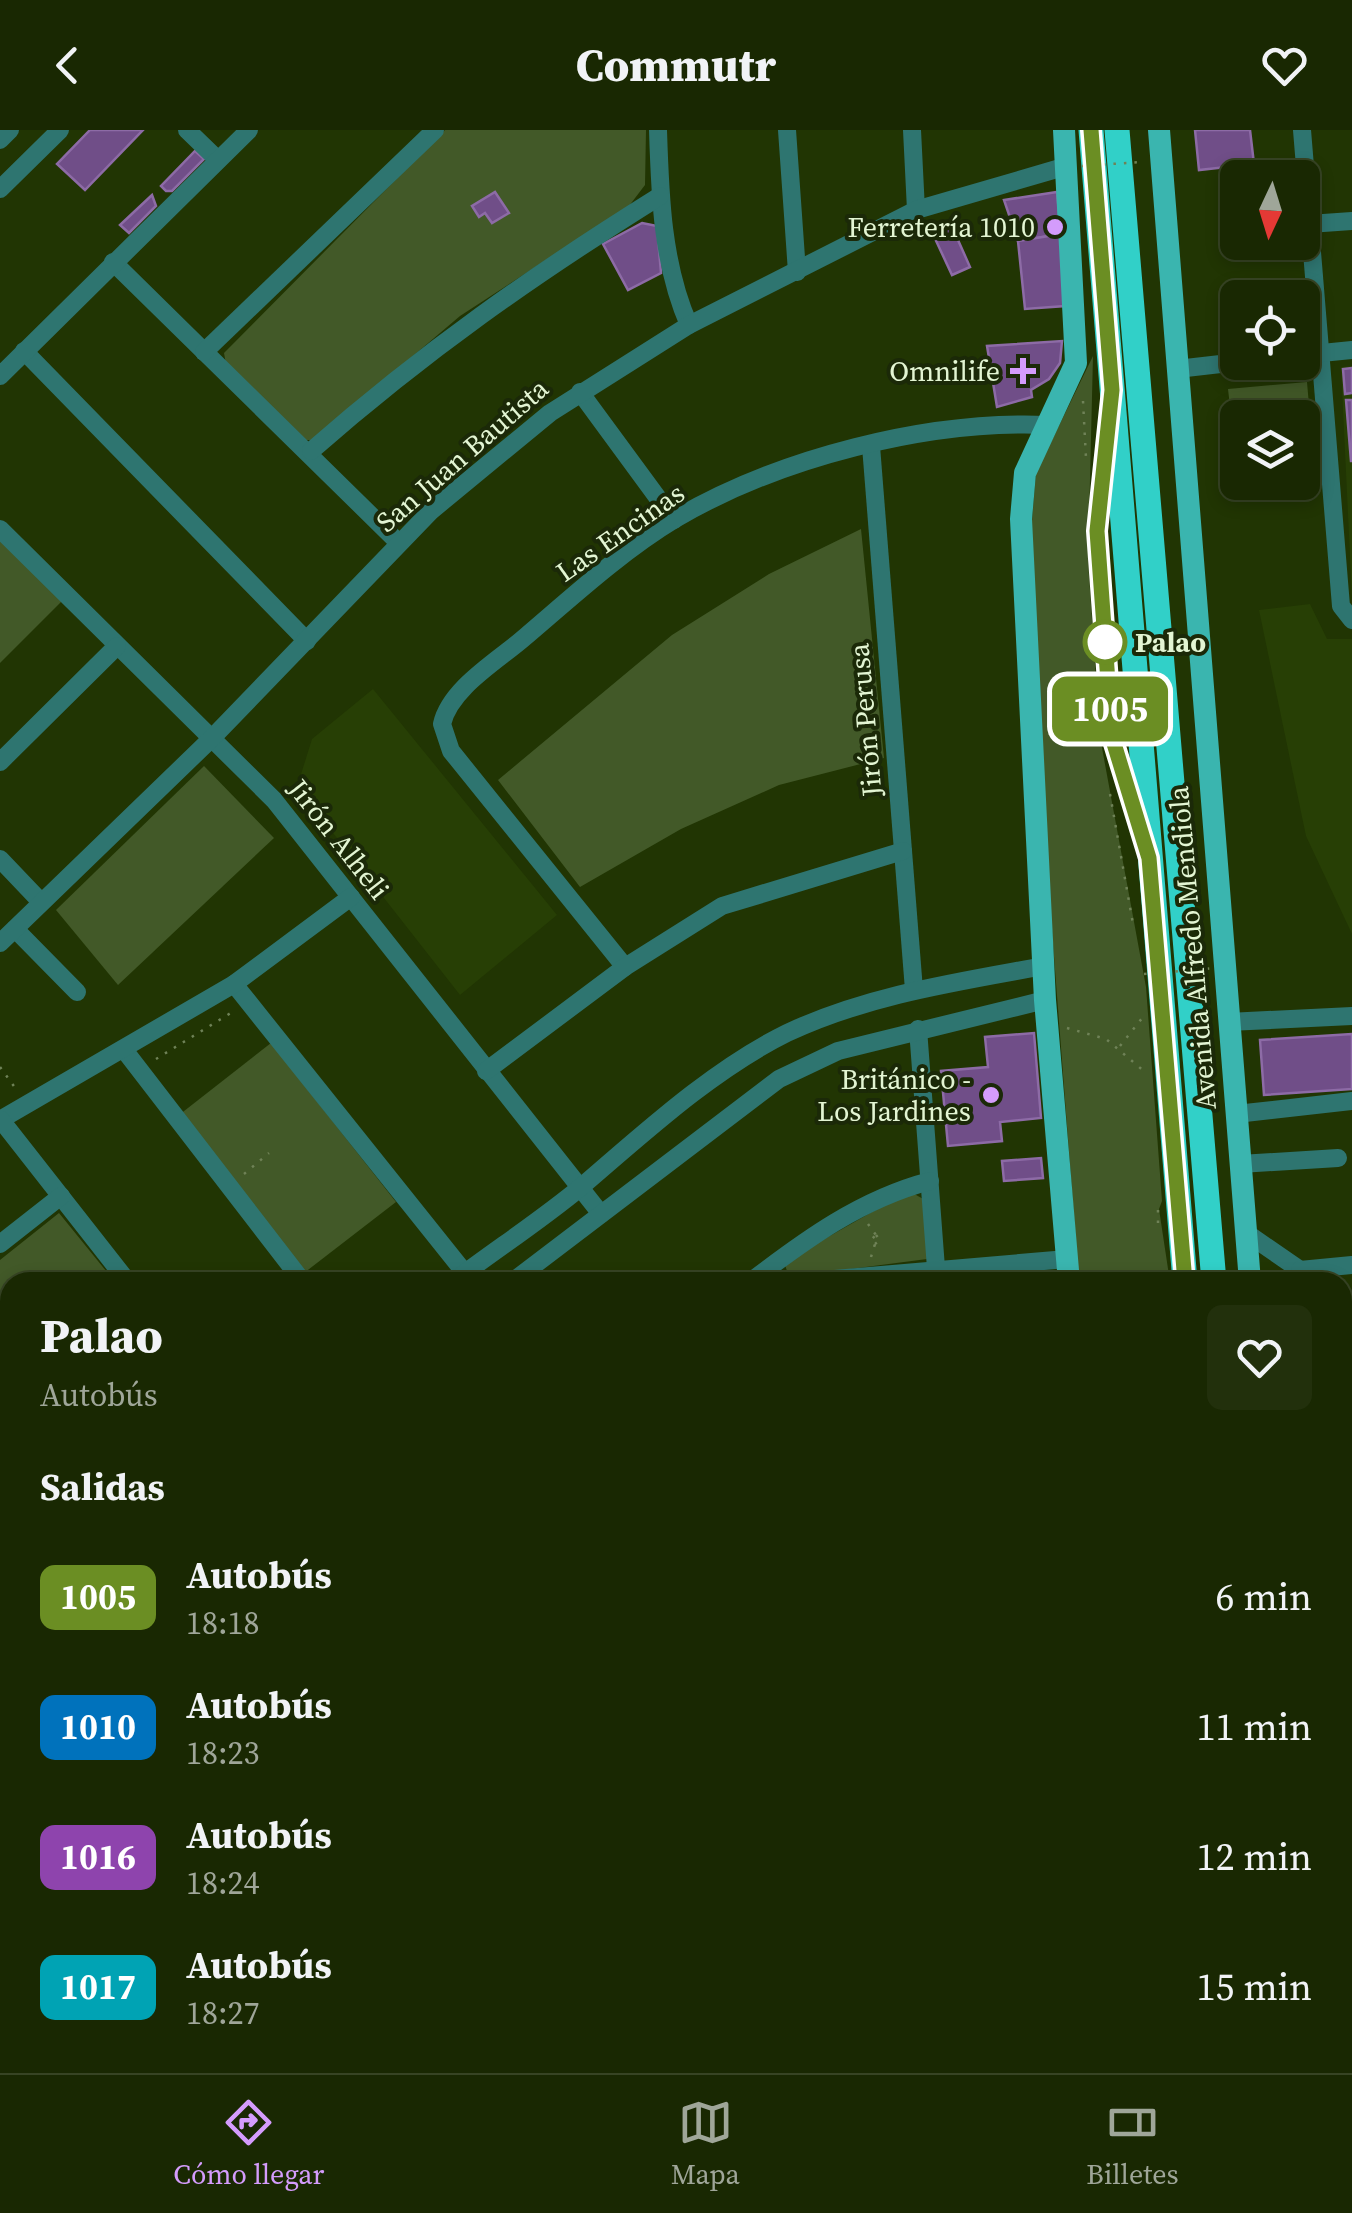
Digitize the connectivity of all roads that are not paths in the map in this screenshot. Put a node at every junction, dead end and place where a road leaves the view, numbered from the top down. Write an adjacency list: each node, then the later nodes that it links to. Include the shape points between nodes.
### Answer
1 (60, 130): 16 (street)
2 (187, 130): 13 (street)
3 (249, 130): 13 (street)
4 (434, 130): 26 (street)
5 (658, 130): 17 (street)
6 (786, 130): 22 (street)
7 (912, 130): 18 (street)
8 (1064, 130): 15 (main road)
9 (1092, 130): 82 (highway)
10 (1118, 130): 83 (highway)
11 (1159, 130): 29 (main road, Avenida Alfredo Mendiola)
12 (1302, 130): 14 (street)
13 (218, 160): 21 (street)
14 (1304, 160)
15 (1074, 166): 18 (street, San Juan Bautista); 33 (main road, via 1076,364)
16 (0, 189)
17 (660, 196): 23 (street, via 677,298); 35 (street, via 518,284)
18 (916, 210): 22 (street, San Juan Bautista)
19 (1352, 221): 20 (street)
20 (1320, 223)
21 (113, 262): 25 (street); 26 (street)
22 (797, 272): 23 (street, San Juan Bautista)
23 (689, 325): 32 (street, San Juan Bautista)
24 (1352, 350): 27 (street)
25 (24, 351): 30 (street); 40 (street)
26 (204, 352): 35 (street)
27 (1320, 353)
28 (1220, 364): 29 (street)
29 (1178, 368): 57 (main road, Avenida Alfredo Mendiola)
30 (0, 376)
31 (1315, 380): 39 (street, via 1341,606)
32 (580, 392): 36 (street); 38 (street, San Juan Bautista, via 467,480)
33 (1047, 424): 34 (street, Las Encinas, via 998,423); 50 (main road, via 1025,472 1021,520)
34 (870, 446): 36 (street, Las Encinas, via 773,471); 44 (street, Jirón Perusa)
35 (310, 452): 38 (street)
36 (674, 520): 51 (street, Las Encinas, via 472,683 442,724 469,774)
37 (0, 529): 41 (street, Jirón Alheli)
38 (400, 543): 40 (street, San Juan Bautista)
39 (1350, 619)
40 (307, 640): 42 (street, San Juan Bautista)
41 (117, 646): 42 (street, Jirón Alheli); 43 (street)
42 (214, 737): 46 (street, Jirón Alheli); 47 (street, San Juan Bautista)
43 (0, 762)
44 (903, 850): 51 (street, via 722,906); 53 (street, Jirón Perusa)
45 (0, 859): 47 (street)
46 (351, 897): 52 (street); 60 (street, Jirón Alheli)
47 (41, 902): 48 (street, San Juan Bautista)
48 (15, 928): 49 (street, San Juan Bautista); 54 (street)
49 (0, 943)
50 (1044, 966): 53 (street); 55 (main road)
51 (625, 967): 60 (street)
52 (234, 984): 59 (street); 77 (street)
53 (914, 990): 67 (street, via 784,1035 673,1111)
54 (77, 992)
55 (1045, 1000): 58 (street); 74 (main road)
56 (1352, 1016): 57 (street)
57 (1228, 1022): 62 (main road, Avenida Alfredo Mendiola)
58 (918, 1029): 66 (street); 69 (street, via 838,1051 780,1080)
59 (124, 1052): 63 (street); 76 (street)
60 (486, 1070): 67 (street, Jirón Alheli)
61 (1352, 1101): 62 (street)
62 (1236, 1114): 65 (main road, Avenida Alfredo Mendiola)
63 (1, 1120): 68 (street)
64 (1338, 1158): 65 (street)
65 (1240, 1164): 70 (main road, Avenida Alfredo Mendiola)
66 (930, 1181): 73 (street); 80 (street, via 818,1230)
67 (579, 1189): 69 (street, Jirón Alheli); 78 (street)
68 (61, 1196): 71 (street); 75 (street)
69 (601, 1214): 79 (street)
70 (1246, 1232): 84 (main road, Avenida Alfredo Mendiola); 85 (street)
71 (0, 1244)
72 (1352, 1265): 86 (street)
73 (936, 1268): 74 (street); 81 (street)
74 (1068, 1271)
75 (120, 1272)
76 (296, 1272)
77 (454, 1272)
78 (467, 1272)
79 (525, 1272)
80 (763, 1272)
81 (897, 1272)
82 (1184, 1272)
83 (1213, 1272)
84 (1249, 1272)
85 (1296, 1272)
86 (1320, 1272)

